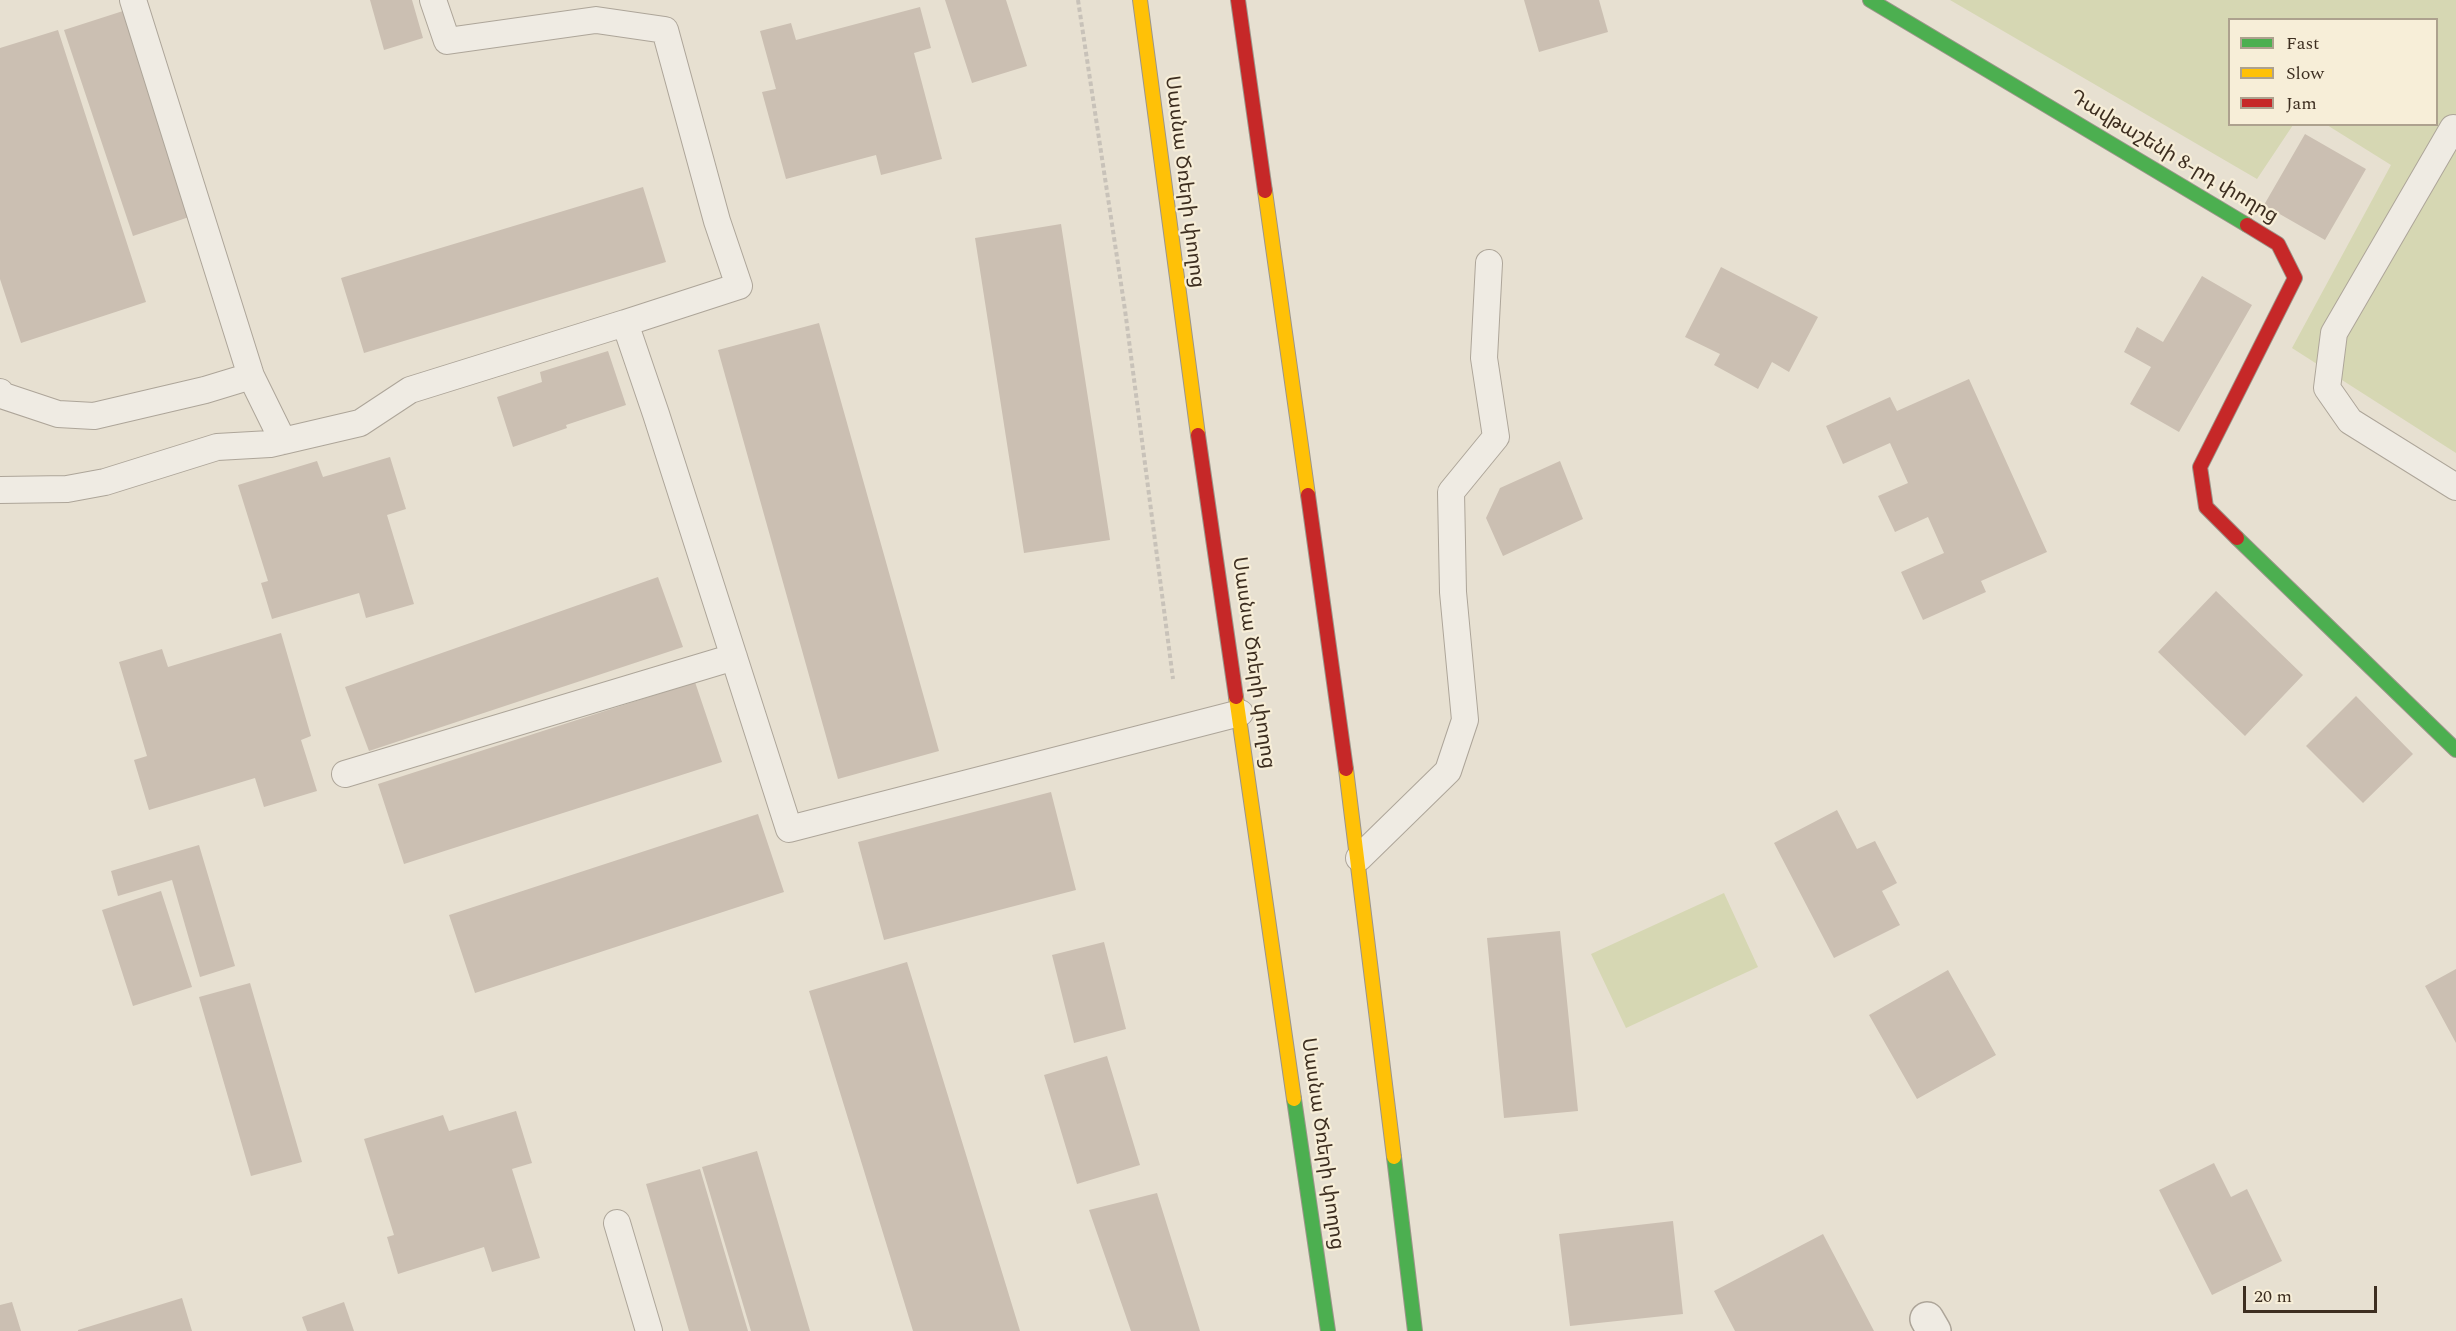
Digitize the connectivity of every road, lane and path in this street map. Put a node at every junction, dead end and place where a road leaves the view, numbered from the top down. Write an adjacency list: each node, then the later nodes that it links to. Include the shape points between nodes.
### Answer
1 (133, 0): 10 (lane)
2 (433, 0): 9 (lane, via 447,41 596,20 666,30 717,221 739,286)
3 (1078, 0): 16 (path, via 1125,310)
4 (1140, 0): 17 (main road, Սասնա Ծռերի փողոց, via 1177,287)
5 (1238, 0): 20 (main road)
6 (1870, 0): 18 (main road, Դավթաշենի 8-րդ փողոց, via 2278,244 2295,278 2200,467 2206,507)
7 (2453, 128): 13 (lane, via 2334,333 2327,388 2350,421)
8 (1489, 263): 20 (lane, via 1484,358 1496,437 1450,492 1465,720 1448,771)
9 (625, 323): 12 (lane, via 410,390 360,423); 15 (lane)
10 (251, 376): 11 (lane, via 94,416 58,414); 12 (lane)
11 (0, 392)
12 (283, 441): 14 (lane, via 217,447 105,482 68,489)
13 (2456, 488)
14 (0, 490)
15 (734, 657): 17 (lane, via 789,829); 19 (lane)
16 (1173, 679)
17 (1240, 713): 23 (main road, Սասնա Ծռերի փողոց)
18 (2456, 750)
19 (345, 774)
20 (1359, 858): 24 (main road)
21 (617, 1223): 22 (lane)
22 (649, 1331)
23 (1328, 1331)
24 (1415, 1331)

